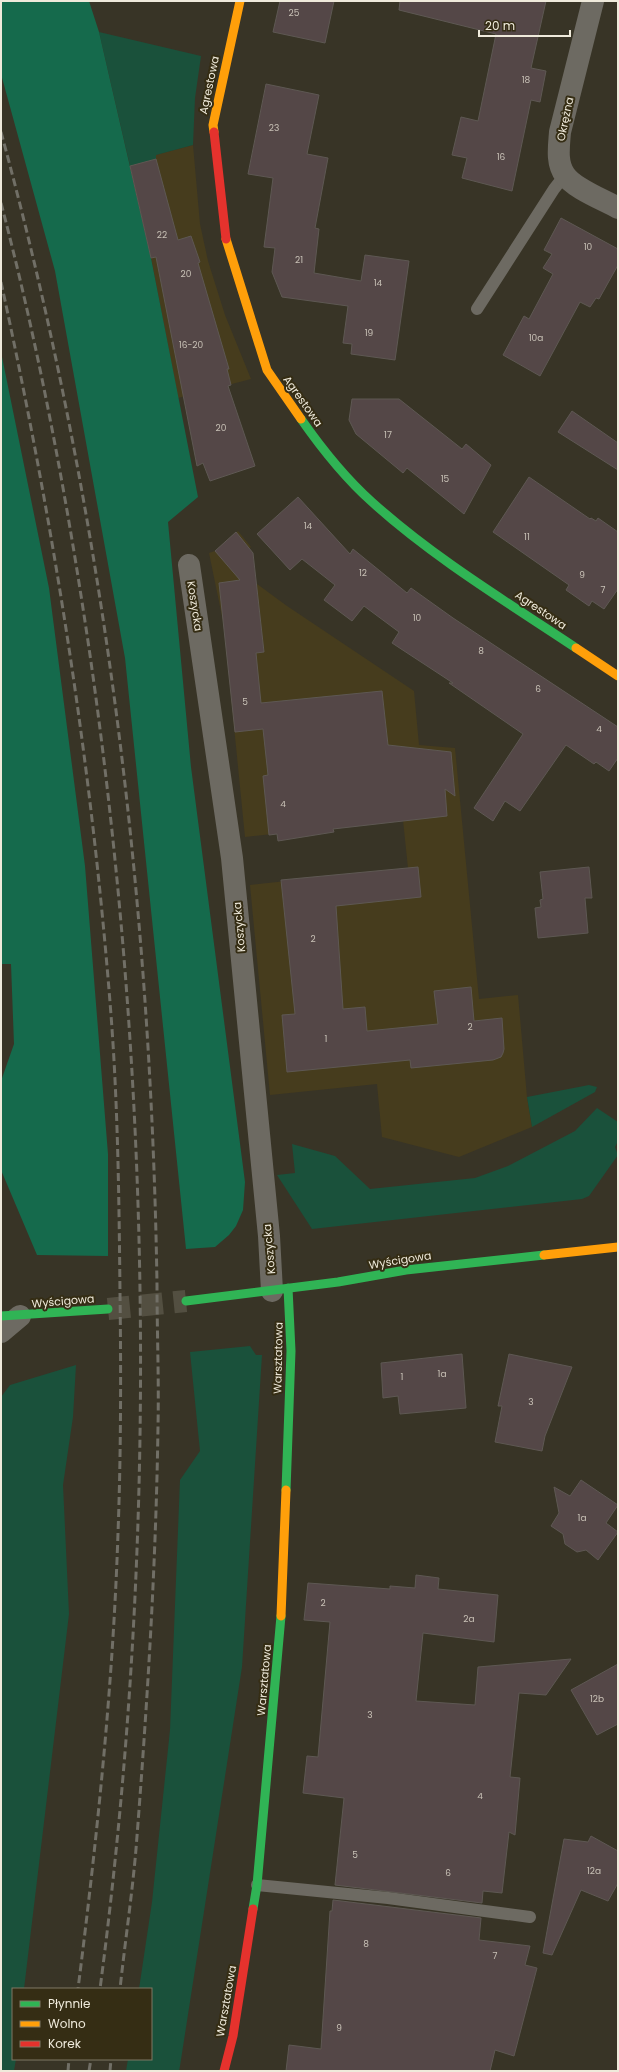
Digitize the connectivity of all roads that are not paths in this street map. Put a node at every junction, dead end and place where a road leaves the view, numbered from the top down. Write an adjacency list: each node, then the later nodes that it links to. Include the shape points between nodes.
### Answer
1 (240, 1): 7 (street, Agrestowa, via 213,125 226,239 267,370 323,451 371,502 437,555)
2 (592, 1): 3 (street, Okrężna, via 560,132 558,153)
3 (565, 175): 4 (street, via 578,186); 5 (lane)
4 (618, 208)
5 (477, 309)
6 (188, 565): 9 (street, Koszycka, via 232,858 269,1236)
7 (618, 676)
8 (618, 1247): 9 (street, Wyścigowa, via 406,1270)
9 (280, 1290): 10 (street, Wyścigowa); 14 (street, Warsztatowa, via 291,1351 282,1619)
10 (186, 1301)
11 (108, 1308): 12 (street, Wyścigowa)
12 (7, 1313): 13 (street)
13 (1, 1332)
14 (257, 1885): 15 (lane, via 388,1898); 16 (street, Warsztatowa, via 233,2036)
15 (530, 1917)
16 (224, 2071)

